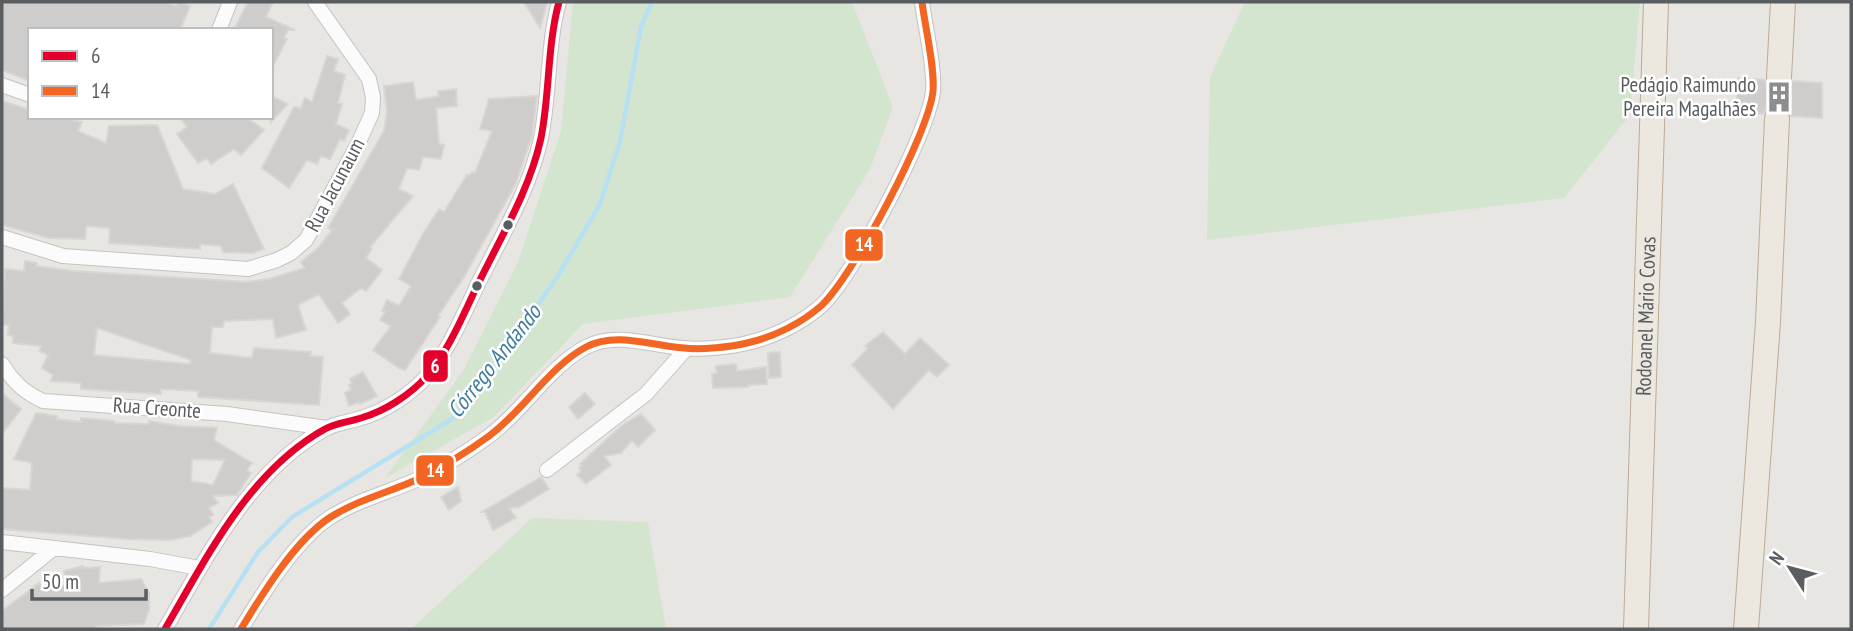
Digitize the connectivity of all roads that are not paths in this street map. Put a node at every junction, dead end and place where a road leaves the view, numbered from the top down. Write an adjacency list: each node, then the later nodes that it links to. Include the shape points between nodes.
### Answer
1 (315, 2): 12 (street, Rua Jacunaum, via 369,79 372,113 306,240 291,253 248,269 63,256)
2 (559, 2): 15 (street, via 533,169 465,311 429,374 412,392 364,417)
3 (922, 2): 13 (street, via 933,90 927,114 848,273 824,303 780,332 746,343)
4 (1656, 2): 23 (highway, Rodoanel Mário Covas)
5 (1783, 2): 8 (highway)
6 (226, 3): 7 (street)
7 (220, 28)
8 (1779, 78)
9 (2, 85): 10 (street)
10 (28, 94)
11 (1777, 119): 24 (highway)
12 (2, 237)
13 (686, 349): 16 (street, via 646,394); 22 (street, via 609,339 586,347 480,442 415,480 363,499 327,519 285,563)
14 (2, 364): 15 (street, Rua Creonte, via 26,393 43,401 227,414)
15 (327, 428): 19 (street, via 297,448 250,495)
16 (547, 470)
17 (2, 542): 18 (street)
18 (54, 548): 19 (street); 20 (street)
19 (199, 568): 21 (street)
20 (2, 590)
21 (165, 629)
22 (241, 629)
23 (1636, 629)
24 (1746, 629)

